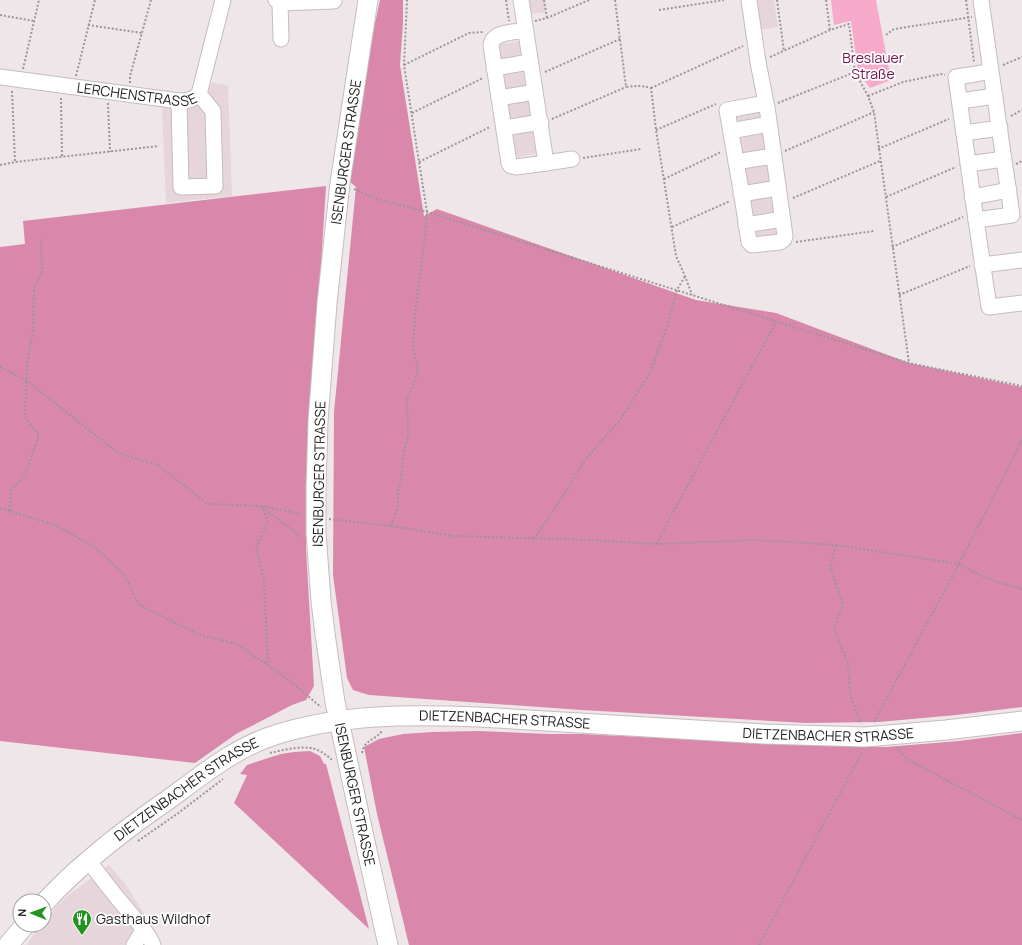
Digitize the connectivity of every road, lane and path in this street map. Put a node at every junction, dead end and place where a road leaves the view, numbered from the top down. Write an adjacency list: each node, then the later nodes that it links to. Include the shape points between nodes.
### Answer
1 (40, 0): 25 (path)
2 (95, 0): 26 (path)
3 (151, 0): 29 (path)
4 (223, 0): 51 (street, LERCHENSTRASSE)
5 (368, 0): 85 (main road, ISENBURGER STRASSE)
6 (407, 0): 38 (path)
7 (506, 0): 27 (path)
8 (521, 0): 27 (street)
9 (544, 0): 23 (path)
10 (588, 0): 23 (path)
11 (615, 0): 32 (path)
12 (724, 0): 20 (path)
13 (749, 0): 33 (street)
14 (777, 0): 34 (path)
15 (826, 0): 28 (path)
16 (966, 0): 24 (path)
17 (981, 0): 22 (street)
18 (278, 1): 19 (street); 31 (street)
19 (334, 1)
20 (659, 10)
21 (0, 15): 25 (path)
22 (983, 15): 24 (path); 40 (street)
23 (547, 18): 27 (path)
24 (968, 18): 30 (path, via 894,30); 42 (path)
25 (34, 21): 44 (path, via 24,62)
26 (88, 25): 29 (path); 46 (path)
27 (515, 30): 36 (street); 38 (path, via 469,33); 39 (street, via 491,42)
28 (830, 30): 34 (path); 41 (path, via 849,24)
29 (142, 33): 50 (path, via 130,76)
30 (886, 35)
31 (281, 39)
32 (620, 39): 45 (path); 47 (path)
33 (755, 40): 37 (street); 48 (path)
34 (784, 51): 37 (path)
35 (1022, 57): 40 (path)
36 (530, 62): 39 (street); 45 (street)
37 (758, 62): 56 (street)
38 (404, 64): 60 (path)
39 (495, 70): 54 (street); 60 (path)
40 (991, 71): 42 (street); 53 (street)
41 (855, 72): 52 (path); 56 (path)
42 (976, 74): 43 (street)
43 (956, 77): 52 (path, via 941,74 903,82); 57 (street)
44 (11, 78): 46 (street, LERCHENSTRASSE); 78 (path)
45 (534, 85): 54 (street); 61 (street)
46 (67, 86): 49 (street, LERCHENSTRASSE); 74 (path)
47 (626, 87): 48 (path, via 638,85); 61 (path)
48 (651, 88): 65 (path)
49 (107, 91): 50 (street, LERCHENSTRASSE); 72 (path)
50 (129, 94): 55 (street, LERCHENSTRASSE)
51 (199, 94): 55 (street, LERCHENSTRASSE, via 190,100); 55 (street, via 213,111 215,186 181,187)
52 (868, 96): 59 (path)
53 (995, 96): 57 (street); 64 (street)
54 (499, 98): 63 (street)
55 (179, 101)
56 (766, 105): 58 (street); 62 (street)
57 (960, 108): 67 (street); 71 (path)
58 (727, 110): 65 (path, via 724,100); 66 (street)
59 (874, 112): 71 (path); 73 (path)
60 (412, 114): 79 (path)
61 (541, 122): 63 (street); 81 (street)
62 (769, 124): 66 (street); 73 (street)
63 (503, 125): 79 (path); 81 (street, via 511,166 516,168)
64 (1000, 128): 67 (street); 76 (street)
65 (656, 130): 84 (path)
66 (731, 131): 69 (street)
67 (964, 133): 82 (street)
68 (159, 146): 72 (path)
69 (733, 146): 80 (street); 84 (path)
70 (641, 149): 75 (path)
71 (878, 149): 77 (path)
72 (110, 152): 74 (path)
73 (773, 156): 80 (street); 88 (street)
74 (62, 157): 78 (path)
75 (572, 159): 81 (street)
76 (1004, 159): 82 (street); 86 (street)
77 (880, 161): 88 (path, via 795,198); 90 (path)
78 (15, 162): 83 (path)
79 (419, 162): 91 (path)
80 (736, 162): 87 (street)
81 (546, 163)
82 (968, 164): 89 (street); 90 (path)
83 (0, 165)
84 (664, 179): 96 (path)
85 (340, 183): 91 (path, via 377,199); 117 (main road, ISENBURGER STRASSE, via 318,421)
86 (1009, 190): 89 (street); 93 (street)
87 (742, 195): 88 (street); 95 (street); 96 (path)
88 (779, 195): 94 (street)
89 (972, 196): 92 (street)
90 (886, 197): 100 (path)
91 (427, 212): 104 (path); 118 (path, via 413,345 418,371 407,400 408,437 403,456 398,507)
92 (975, 216): 93 (street); 100 (path); 102 (street)
93 (1017, 217)
94 (782, 219): 95 (street); 99 (street, via 785,236)
95 (746, 225): 99 (street, via 752,246)
96 (671, 227): 103 (path, via 676,256)
97 (874, 230): 99 (path, via 794,242)
98 (41, 237): 111 (path, via 42,270 34,289 33,331)
99 (782, 241)
100 (892, 247): 105 (path)
101 (1022, 260): 102 (street)
102 (982, 265): 105 (path, via 972,265); 107 (street, via 988,307)
103 (685, 276): 104 (path); 106 (path)
104 (677, 290): 106 (path); 119 (path, via 650,374 620,420 584,461)
105 (899, 295): 109 (path)
106 (692, 296): 108 (path)
107 (1022, 303)
108 (776, 322): 109 (path); 120 (path)
109 (908, 363): 112 (path)
110 (0, 367): 111 (path)
111 (26, 380): 114 (path, via 118,453 158,466 208,504); 116 (path, via 25,417 39,435 26,472 11,491)
112 (1022, 386)
113 (1022, 440): 122 (path)
114 (261, 506): 117 (path); 117 (path, via 303,538); 124 (path, via 268,520 256,548 264,580)
115 (0, 508): 116 (path)
116 (10, 511): 124 (path, via 55,525 93,546 124,574 139,605 198,634 237,644)
117 (316, 525): 118 (path); 126 (main road, ISENBURGER STRASSE, via 324,634)
118 (391, 526): 119 (path, via 453,536)
119 (534, 539): 120 (path)
120 (656, 544): 121 (path, via 757,540)
121 (836, 545): 122 (path); 129 (path, via 830,567 843,604 834,628 848,664 850,692)
122 (959, 564): 123 (path, via 1000,583); 129 (path)
123 (1022, 589)
124 (268, 665): 125 (path)
125 (321, 707)
126 (339, 721): 129 (main road, DIETZENBACHER STRASSE, via 399,716 455,716 764,734); 132 (main road, ISENBURGER STRASSE); 136 (main road, DIETZENBACHER STRASSE, via 282,733 245,748 182,789)
127 (1022, 721): 129 (main road, DIETZENBACHER STRASSE)
128 (382, 730): 132 (path, via 363,746 362,754)
129 (865, 737): 144 (path, via 862,753)
130 (898, 750): 134 (path, via 907,759)
131 (266, 754): 132 (path, via 305,748 323,753 331,760)
132 (346, 757): 143 (main road, ISENBURGER STRASSE)
133 (226, 777): 135 (path)
134 (1022, 820)
135 (136, 842)
136 (88, 860): 137 (main road, DIETZENBACHER STRASSE); 138 (street)
137 (52, 895)
138 (143, 930): 141 (street); 142 (street)
139 (18, 933): 140 (main road)
140 (8, 945)
141 (134, 945)
142 (153, 945)
143 (388, 945)
144 (759, 945)

